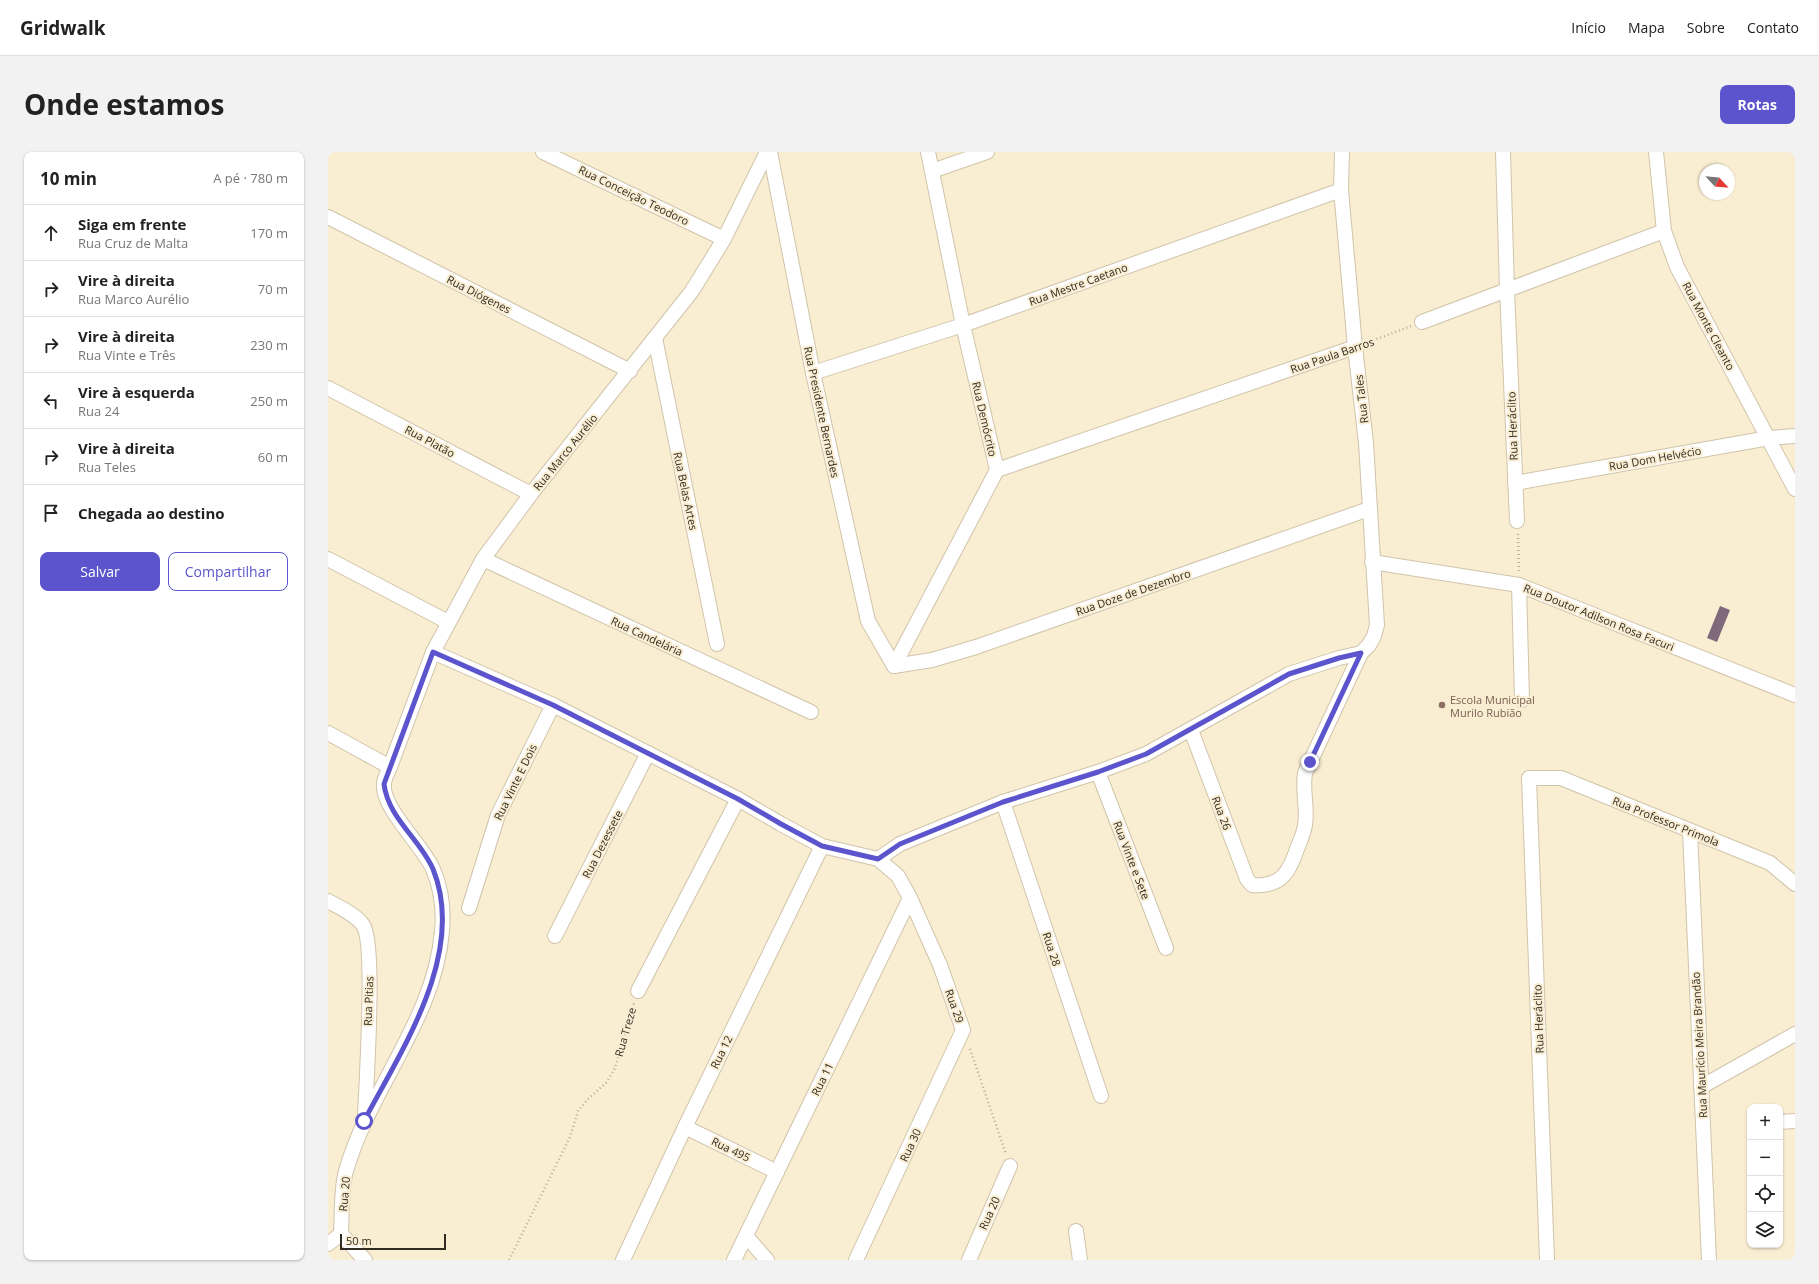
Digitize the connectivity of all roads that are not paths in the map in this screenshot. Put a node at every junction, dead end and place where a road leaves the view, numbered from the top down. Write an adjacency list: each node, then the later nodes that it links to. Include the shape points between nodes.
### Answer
1 (544, 152): 12 (street, Rua Conceição Teodoro)
2 (769, 152): 12 (street, Rua Marco Aurélio); 19 (street, Rua Presidente Bernardes)
3 (928, 152): 8 (street, Rua Demócrito)
4 (987, 152): 8 (street)
5 (1342, 152): 9 (street, Rua Tales)
6 (1503, 152): 13 (street, Rua Heráclito)
7 (1656, 152): 11 (street, Rua Monte Cleanto)
8 (932, 171): 15 (street, Rua Demócrito)
9 (1341, 190): 15 (street, Rua Mestre Caetano); 17 (street, Rua Tales)
10 (328, 217): 18 (street, Rua Diógenes)
11 (1664, 231): 13 (street); 22 (street, Rua Monte Cleanto, via 1677,267)
12 (724, 239): 16 (street, Rua Marco Aurélio, via 692,291)
13 (1507, 290): 14 (street); 24 (street, Rua Heráclito)
14 (1422, 322)
15 (963, 325): 19 (street, Rua Mestre Caetano); 23 (street, Rua Demócrito)
16 (655, 338): 18 (street, Rua Marco Aurélio); 34 (street, Rua Belas Artes)
17 (1355, 347): 23 (street, Rua Paula Barros); 27 (street, Rua Tales, via 1366,443)
18 (630, 371): 26 (street, Rua Marco Aurélio)
19 (813, 373): 37 (street, Rua Presidente Bernardes, via 868,621)
20 (328, 388): 26 (street, Rua Platão)
21 (1795, 436): 22 (street, Rua Dom Helvécio)
22 (1769, 438): 24 (street, Rua Dom Helvécio); 25 (street, Rua Monte Cleanto)
23 (997, 470): 37 (street, Rua Demócrito)
24 (1515, 483): 28 (street, Rua Heráclito)
25 (1795, 489)
26 (531, 494): 30 (street, Rua Marco Aurélio)
27 (1369, 509): 31 (street, Rua Tales); 37 (street, Rua Doze de Dezembro, via 976,647 932,660)
28 (1517, 521)
29 (328, 559): 33 (street)
30 (483, 559): 33 (street, Rua Marco Aurélio); 41 (street, Rua Candelária)
31 (1372, 562): 32 (street, Rua Doutor Adilson Rosa Facuri); 35 (street, Rua Tales, via 1377,625 1374,636)
32 (1519, 585): 38 (street, Rua Doutor Adilson Rosa Facuri); 39 (street)
33 (448, 622): 36 (street, Rua Marco Aurélio)
34 (717, 644)
35 (1365, 649): 42 (street, via 1289,674); 54 (street, Rua Tales, via 1305,773 1305,824 1291,866 1282,879)
36 (433, 652): 40 (street); 45 (street, Rua Marco Aurélio)
37 (894, 666)
38 (1795, 695)
39 (1522, 700)
40 (553, 705): 44 (street); 57 (street, Rua Vinte E Dois, via 498,815)
41 (811, 712)
42 (1191, 730): 46 (street, via 1146,754); 54 (street, Rua 26, via 1247,879 1252,885)
43 (328, 733): 45 (street)
44 (648, 753): 48 (street); 58 (street, Rua Dezessete)
45 (390, 766): 65 (street, Rua Marco Aurélio, via 384,784 385,797 433,868 442,895 442,930 436,970 421,1011)
46 (1098, 772): 49 (street); 59 (street, Rua Vinte e Sete)
47 (1529, 778): 50 (street, Rua Professor Primola, via 1561,778); 82 (street, Rua Heráclito)
48 (738, 799): 51 (street); 60 (street)
49 (1003, 802): 52 (street, via 900,844); 64 (street, Rua 28)
50 (1690, 831): 53 (street, Rua Professor Primola, via 1770,863); 63 (street, Rua Maurício Meira Brandão)
51 (822, 846): 52 (street); 68 (street, Rua 12)
52 (878, 859): 55 (street, Rua 29, via 898,876)
53 (1795, 884)
54 (1261, 886)
55 (910, 898): 61 (street, Rua 29, via 940,965); 70 (street, Rua 11)
56 (328, 901): 65 (street, Rua Pitias, via 353,916 363,925 368,937 370,964)
57 (469, 908)
58 (555, 936)
59 (1166, 948)
60 (638, 991)
61 (963, 1030): 79 (street, Rua 30)
62 (1795, 1034): 63 (street)
63 (1701, 1087): 83 (street, Rua Maurício Meira Brandão)
64 (1101, 1096)
65 (364, 1121): 72 (street, Rua 20, via 346,1172)
66 (1795, 1121): 67 (street)
67 (1783, 1122)
68 (685, 1126): 70 (street, Rua 495); 76 (street, Rua 12)
69 (1010, 1166): 80 (street, Rua 20)
70 (777, 1172): 73 (street, Rua 11)
71 (1076, 1231): 81 (street)
72 (341, 1234): 74 (street); 75 (street)
73 (746, 1236): 77 (street, Rua 11); 78 (street)
74 (328, 1244)
75 (365, 1260)
76 (622, 1260)
77 (734, 1260)
78 (767, 1260)
79 (856, 1260)
80 (969, 1260)
81 (1080, 1260)
82 (1547, 1260)
83 (1709, 1260)

